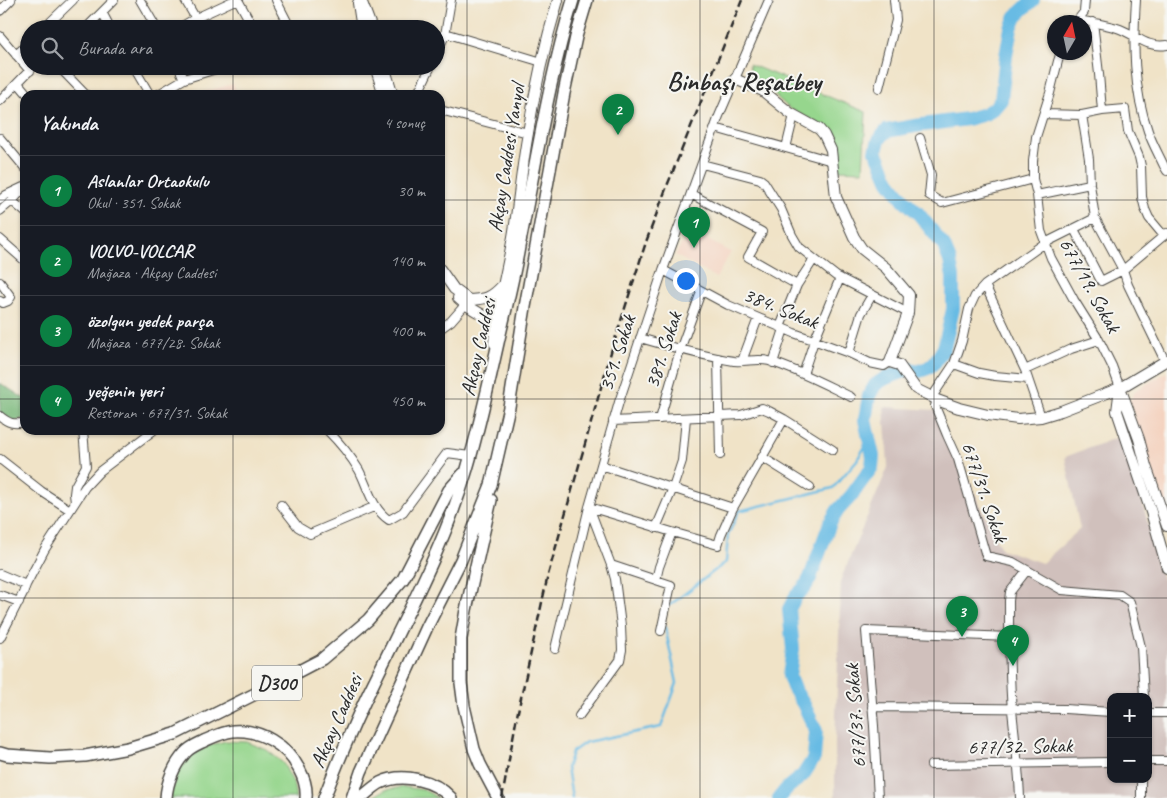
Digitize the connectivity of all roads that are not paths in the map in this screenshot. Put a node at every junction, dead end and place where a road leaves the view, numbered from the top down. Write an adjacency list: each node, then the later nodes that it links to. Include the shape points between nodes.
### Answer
1 (11, 0): 18 (street)
2 (73, 0): 22 (street)
3 (114, 0): 19 (street)
4 (140, 0): 25 (street)
5 (185, 0): 21 (street)
6 (237, 0): 21 (street); 27 (street)
7 (276, 0): 28 (street)
8 (357, 0): 29 (main road)
9 (361, 0): 30 (main road)
10 (450, 0): 32 (street)
11 (558, 0): 40 (main road, Akçay Caddesi Yanyol)
12 (573, 0): 122 (highway, Akçay Caddesi, via 555,64)
13 (587, 0): 146 (highway, Akçay Caddesi, via 564,93 509,407)
14 (769, 0): 50 (street, 351. Sokak)
15 (894, 0): 52 (street, via 896,20)
16 (1085, 0): 20 (street)
17 (1136, 0): 34 (street)
18 (0, 11)
19 (102, 12): 23 (street); 24 (street)
20 (1082, 15)
21 (196, 18): 26 (street)
22 (52, 20)
23 (94, 20)
24 (107, 20)
25 (152, 20)
26 (193, 20)
27 (249, 20)
28 (286, 20)
29 (363, 20)
30 (364, 20)
31 (1093, 22): 34 (street, via 1120,29); 62 (street)
32 (445, 32): 40 (street)
33 (0, 36): 37 (street)
34 (1134, 37): 35 (street, via 1150,45); 74 (street, via 1141,104 1148,131)
35 (1167, 45)
36 (20, 51): 37 (street)
37 (16, 55): 38 (street)
38 (20, 58)
39 (1058, 60): 63 (street, 677/19. Sokak)
40 (542, 62): 67 (main road, Akçay Caddesi Yanyol)
41 (26, 75): 51 (street)
42 (67, 75): 54 (street)
43 (138, 75): 55 (street)
44 (182, 75): 49 (street)
45 (195, 75): 49 (street)
46 (378, 75): 57 (main road)
47 (387, 75): 58 (main road)
48 (427, 75): 59 (street)
49 (184, 78): 56 (street)
50 (735, 79): 64 (main road, via 763,91); 66 (street, 351. Sokak)
51 (18, 83): 53 (street); 60 (street)
52 (879, 88)
53 (24, 90)
54 (81, 90)
55 (147, 90)
56 (165, 90)
57 (382, 90)
58 (391, 90)
59 (420, 90)
60 (2, 96)
61 (445, 111): 67 (street)
62 (1102, 112): 65 (street); 87 (street, via 1125,109 1128,131 1141,166 1145,209 1149,218)
63 (1044, 114): 65 (street); 75 (street, 677/19. Sokak, via 1036,136)
64 (794, 115): 70 (street); 71 (main road, via 824,135)
65 (1082, 115): 76 (street, via 1090,159)
66 (715, 128): 70 (street); 73 (street, 351. Sokak)
67 (528, 133): 98 (main road, Akçay Caddesi Yanyol, via 514,232)
68 (0, 138): 72 (street)
69 (920, 138): 75 (street, via 932,176 929,195 942,202)
70 (786, 148): 71 (street)
71 (832, 160): 105 (main road, via 836,197 854,237 909,295)
72 (20, 162)
73 (702, 164): 79 (street, 351. Sokak); 91 (street, via 764,182 799,247)
74 (1166, 167)
75 (1033, 179): 80 (street, 677/19. Sokak)
76 (1090, 184): 80 (street); 85 (street)
77 (20, 189): 81 (street)
78 (20, 192): 82 (street)
79 (691, 194): 92 (street, 351. Sokak); 99 (street, via 762,232 748,257)
80 (1037, 195): 89 (street, 677/19. Sokak)
81 (0, 200)
82 (12, 201): 83 (street); 84 (street)
83 (20, 208)
84 (0, 211)
85 (1095, 218): 86 (street); 93 (street)
86 (1074, 229): 89 (street); 93 (street, via 1100,281)
87 (1166, 234): 93 (street)
88 (0, 239): 90 (street)
89 (1045, 243): 100 (street); 111 (street, 677/19. Sokak)
90 (20, 257)
91 (814, 259): 95 (street); 99 (street)
92 (663, 270): 101 (street, 384. Sokak); 110 (street, 351. Sokak)
93 (1124, 270): 117 (street, via 1128,285)
94 (445, 276): 98 (main road, via 468,300 494,295)
95 (840, 278): 102 (street); 112 (street)
96 (0, 282): 103 (street, via 11,297 8,301)
97 (445, 285): 104 (main road)
98 (502, 285): 107 (main road, Akçay Caddesi Yanyol)
99 (797, 285): 109 (street)
100 (985, 285): 120 (street, via 969,309); 121 (street)
101 (701, 292): 106 (street, 384. Sokak); 113 (street, 381. Sokak)
102 (872, 295): 105 (street); 114 (street, via 861,314)
103 (0, 301)
104 (465, 305): 107 (main road); 108 (street)
105 (908, 313): 119 (main road)
106 (758, 318): 109 (street, 384. Sokak); 116 (street)
107 (496, 323): 122 (main road, Akçay Caddesi Yanyol)
108 (445, 325)
109 (782, 328): 112 (street, 384. Sokak); 118 (street)
110 (640, 338): 113 (street); 134 (street, 351. Sokak)
111 (1099, 340): 121 (street); 125 (street, 677/19. Sokak)
112 (814, 341): 114 (street, 384. Sokak); 123 (street)
113 (680, 350): 115 (street); 132 (street, 381. Sokak)
114 (849, 353): 119 (street, 384. Sokak, via 870,363)
115 (718, 358): 116 (street); 129 (street)
116 (742, 361): 118 (street)
117 (1166, 361): 125 (main road)
118 (773, 363): 123 (street)
119 (894, 364): 127 (main road, via 916,389)
120 (954, 364): 124 (street, via 978,373); 127 (street)
121 (1025, 370): 124 (street)
122 (491, 374): 141 (highway, Akçay Caddesi)
123 (803, 374): 126 (street)
124 (1028, 378): 130 (street)
125 (1120, 388): 130 (main road); 155 (main road, 677/19. Sokak); 159 (main road, 677/19. Sokak, via 1117,411)
126 (851, 397)
127 (934, 398): 130 (main road, via 988,415 1018,419); 160 (street, 677/31. Sokak, via 946,435 958,458 986,556 1013,562)
128 (0, 416): 135 (street, via 7,422)
129 (719, 416): 131 (street); 133 (street, via 741,416 762,408); 140 (street)
130 (1041, 417)
131 (686, 418): 132 (street); 147 (street, via 682,461)
132 (660, 419): 134 (street)
133 (784, 419): 139 (street); 142 (street)
134 (614, 421): 144 (street, 351. Sokak)
135 (20, 423)
136 (83, 435): 149 (street, via 86,466 75,486)
137 (147, 435): 149 (street, via 100,471)
138 (332, 435): 151 (street, via 347,451)
139 (833, 450)
140 (720, 455)
141 (470, 456): 145 (highway, Akçay Caddesi); 151 (street, via 447,453 403,512 389,520)
142 (762, 457): 148 (street); 153 (street)
143 (0, 459): 154 (street)
144 (601, 464): 147 (street); 152 (street, 351. Sokak)
145 (467, 469): 177 (highway, D300, via 449,490 403,579 368,620 322,659 175,734 128,748 86,756 50,758); 186 (highway, Akçay Caddesi, via 447,527 336,764)
146 (491, 484): 187 (highway, Akçay Caddesi, via 461,560 427,627); 190 (highway, via 492,496 466,610 461,683 474,749)
147 (672, 488): 153 (street); 156 (street)
148 (810, 488)
149 (76, 502): 154 (street)
150 (281, 505): 151 (street, via 298,527 310,534)
151 (376, 506)
152 (589, 507): 156 (street); 158 (street); 169 (street, 351. Sokak)
153 (733, 508): 157 (street, via 718,544)
154 (70, 510): 163 (street, via 44,549)
155 (1167, 526)
156 (656, 528): 157 (street)
157 (672, 532): 162 (street)
158 (611, 565): 162 (street); 176 (street, via 622,626 620,660)
159 (1167, 568)
160 (1027, 570): 167 (street, via 1010,592); 170 (street, 677/31. Sokak, via 1062,590 1120,595 1130,602 1141,647)
161 (0, 574): 163 (street)
162 (656, 580): 166 (street, via 671,585)
163 (26, 585): 165 (street)
164 (0, 595): 165 (street)
165 (18, 602): 168 (street)
166 (661, 631)
167 (1010, 637): 171 (street, 677/37. Sokak, via 866,631); 172 (street)
168 (0, 638)
169 (555, 649)
170 (1144, 693)
171 (872, 707): 172 (street); 191 (street, 677/37. Sokak)
172 (1012, 709): 173 (street); 181 (street)
173 (1107, 712)
174 (1167, 712): 175 (street)
175 (1152, 713)
176 (579, 716)
177 (0, 754)
178 (1152, 761): 179 (street)
179 (1167, 761)
180 (1107, 762): 181 (street, 677/32. Sokak)
181 (1018, 763): 182 (street, 677/32. Sokak); 192 (street)
182 (931, 765)
183 (1141, 783): 193 (street)
184 (166, 798): 185 (highway, via 172,773 186,751 232,731 260,734 292,756 304,778)
185 (306, 798)
186 (324, 798)
187 (352, 798)
188 (361, 798): 189 (highway, via 370,789 395,778 423,780)
189 (452, 798)
190 (498, 798)
191 (878, 798)
192 (1020, 798)
193 (1141, 798)

